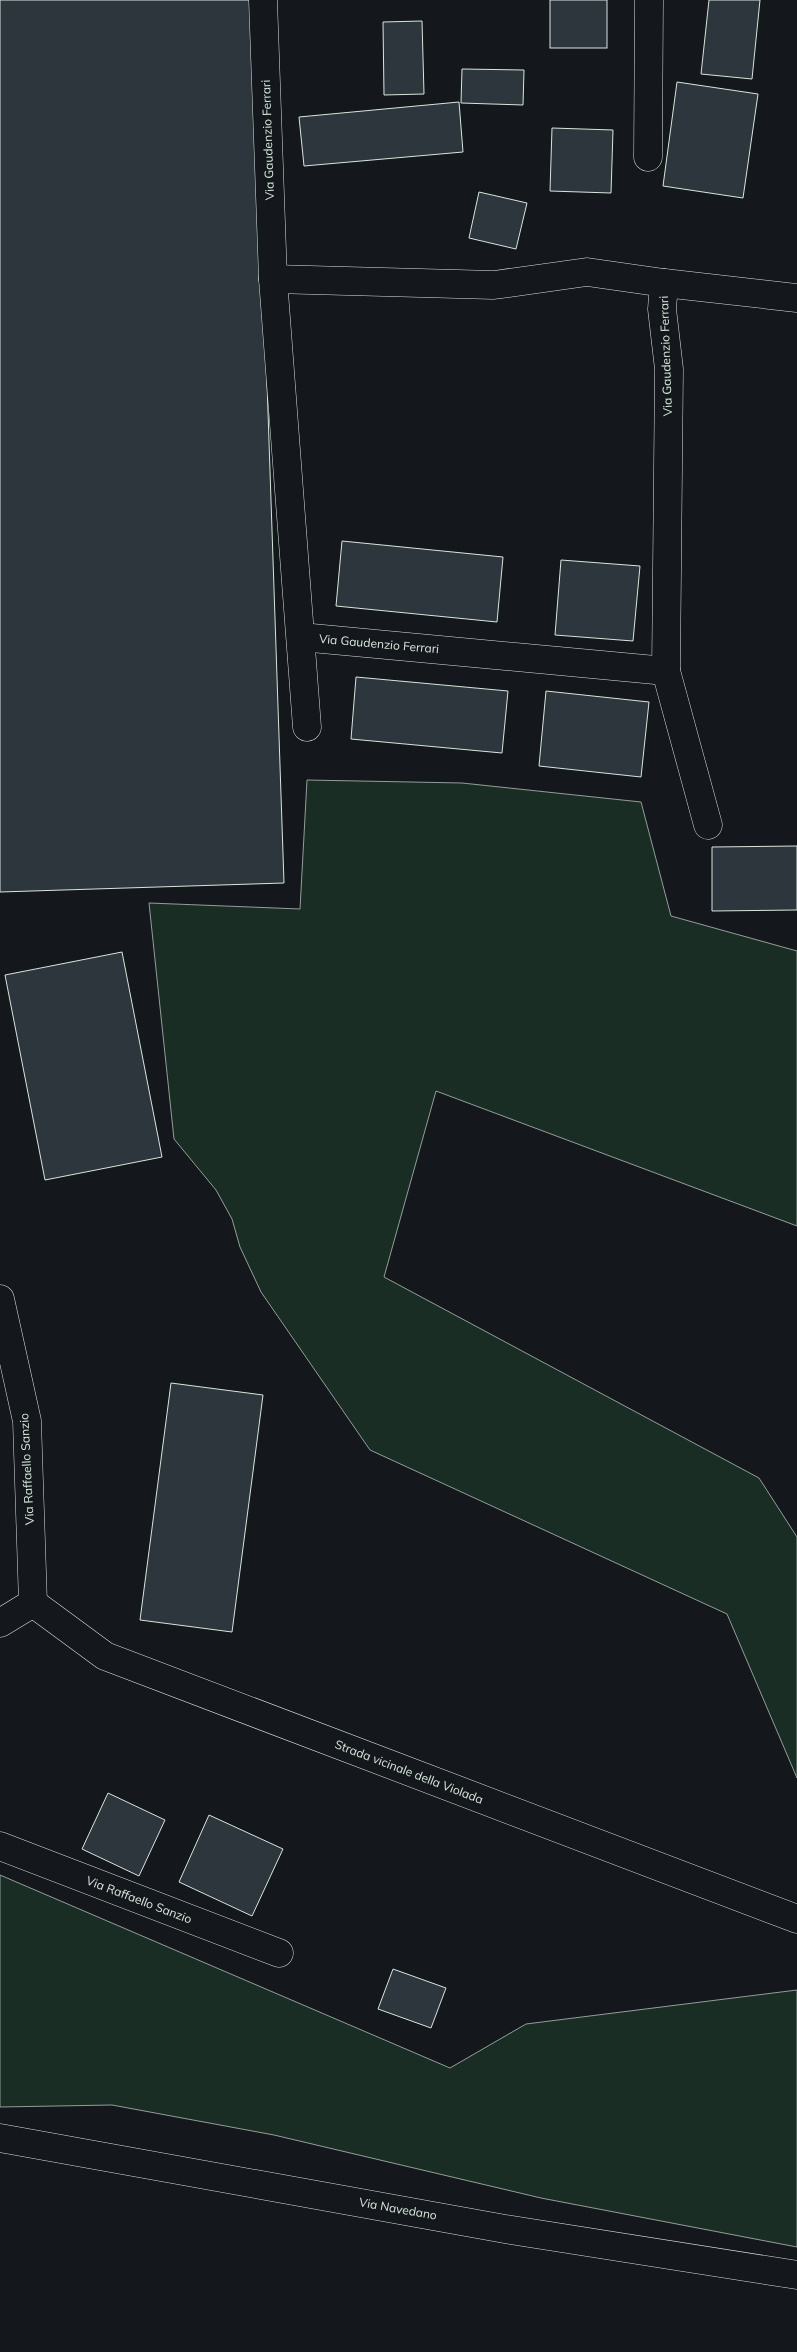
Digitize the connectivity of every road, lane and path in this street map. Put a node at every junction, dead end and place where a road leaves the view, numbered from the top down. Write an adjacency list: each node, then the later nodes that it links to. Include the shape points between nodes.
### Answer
1 (263, 0): 4 (street, Via Gaudenzio Ferrari)
2 (649, 0): 3 (street)
3 (648, 157)
4 (273, 279): 5 (street, Via Gaudenzio Ferrari, via 494,285 587,272); 7 (street, Via Gaudenzio Ferrari)
5 (664, 283): 6 (street); 8 (street, Via Gaudenzio Ferrari, via 662,309 669,369)
6 (797, 298)
7 (301, 637): 8 (street, Via Gaudenzio Ferrari); 9 (street, Via Gaudenzio Ferrari)
8 (666, 671): 10 (street, Via Gaudenzio Ferrari)
9 (307, 727)
10 (708, 825)
11 (0, 1299): 12 (street, Via Raffaello Sanzio)
12 (5, 1344): 13 (street, Via Raffaello Sanzio, via 27,1421)
13 (34, 1603): 14 (street); 16 (street, Strada vicinale della Violada, via 105,1656)
14 (0, 1623)
15 (0, 1846): 17 (street, Via Raffaello Sanzio)
16 (797, 1919)
17 (279, 1953)
18 (0, 2138): 19 (street, Via Navedano, via 505,2229)
19 (797, 2274)

